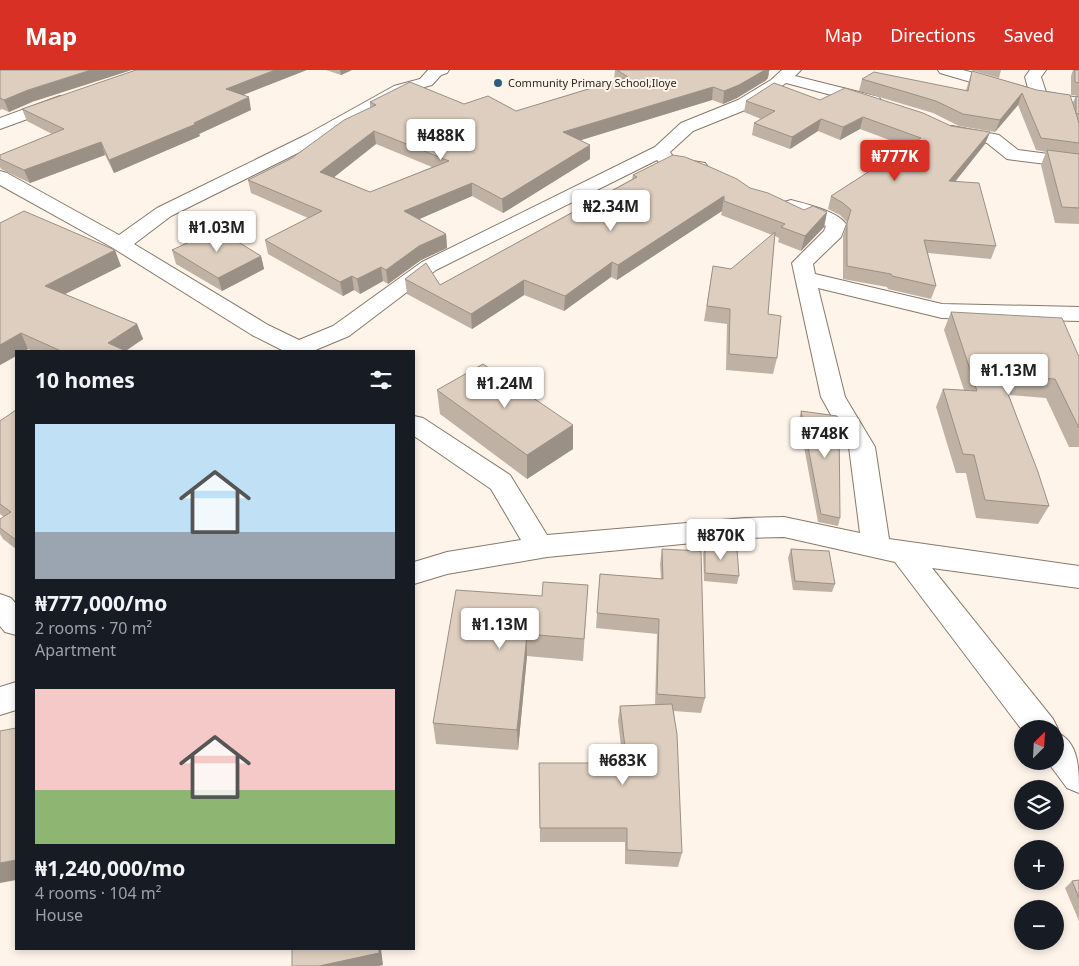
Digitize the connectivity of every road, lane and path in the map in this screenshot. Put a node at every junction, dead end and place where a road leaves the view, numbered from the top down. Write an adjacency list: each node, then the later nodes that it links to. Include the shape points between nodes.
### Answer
1 (441, 70): 16 (street, via 434,72 426,82 400,89 312,139 164,212)
2 (946, 70): 6 (street)
3 (1038, 70): 6 (street, via 1033,76)
4 (788, 73): 8 (street); 11 (street, via 744,104 687,127)
5 (75, 96): 10 (street)
6 (1039, 96): 7 (street)
7 (1079, 103)
8 (891, 108)
9 (935, 123): 12 (street, via 953,132 993,138 1013,155)
10 (0, 124)
11 (660, 151): 13 (street, via 668,162 693,165); 19 (street, via 428,266 341,331)
12 (1079, 162)
13 (719, 174)
14 (0, 176): 16 (street)
15 (772, 201): 17 (street, via 814,212 836,224 834,233 802,263)
16 (120, 244): 19 (street, via 260,330)
17 (805, 278): 18 (street, via 942,311); 22 (street, via 833,397 862,447)
18 (1079, 314)
19 (300, 350)
20 (415, 425): 21 (street, via 501,482)
21 (539, 548): 22 (street, via 779,527); 23 (street, via 447,563)
22 (890, 550): 24 (street); 29 (street)
23 (415, 573)
24 (1079, 577)
25 (0, 606): 26 (street)
26 (15, 623)
27 (15, 696): 28 (street)
28 (0, 701)
29 (1034, 720)
30 (1064, 758): 31 (street)
31 (1079, 777)

